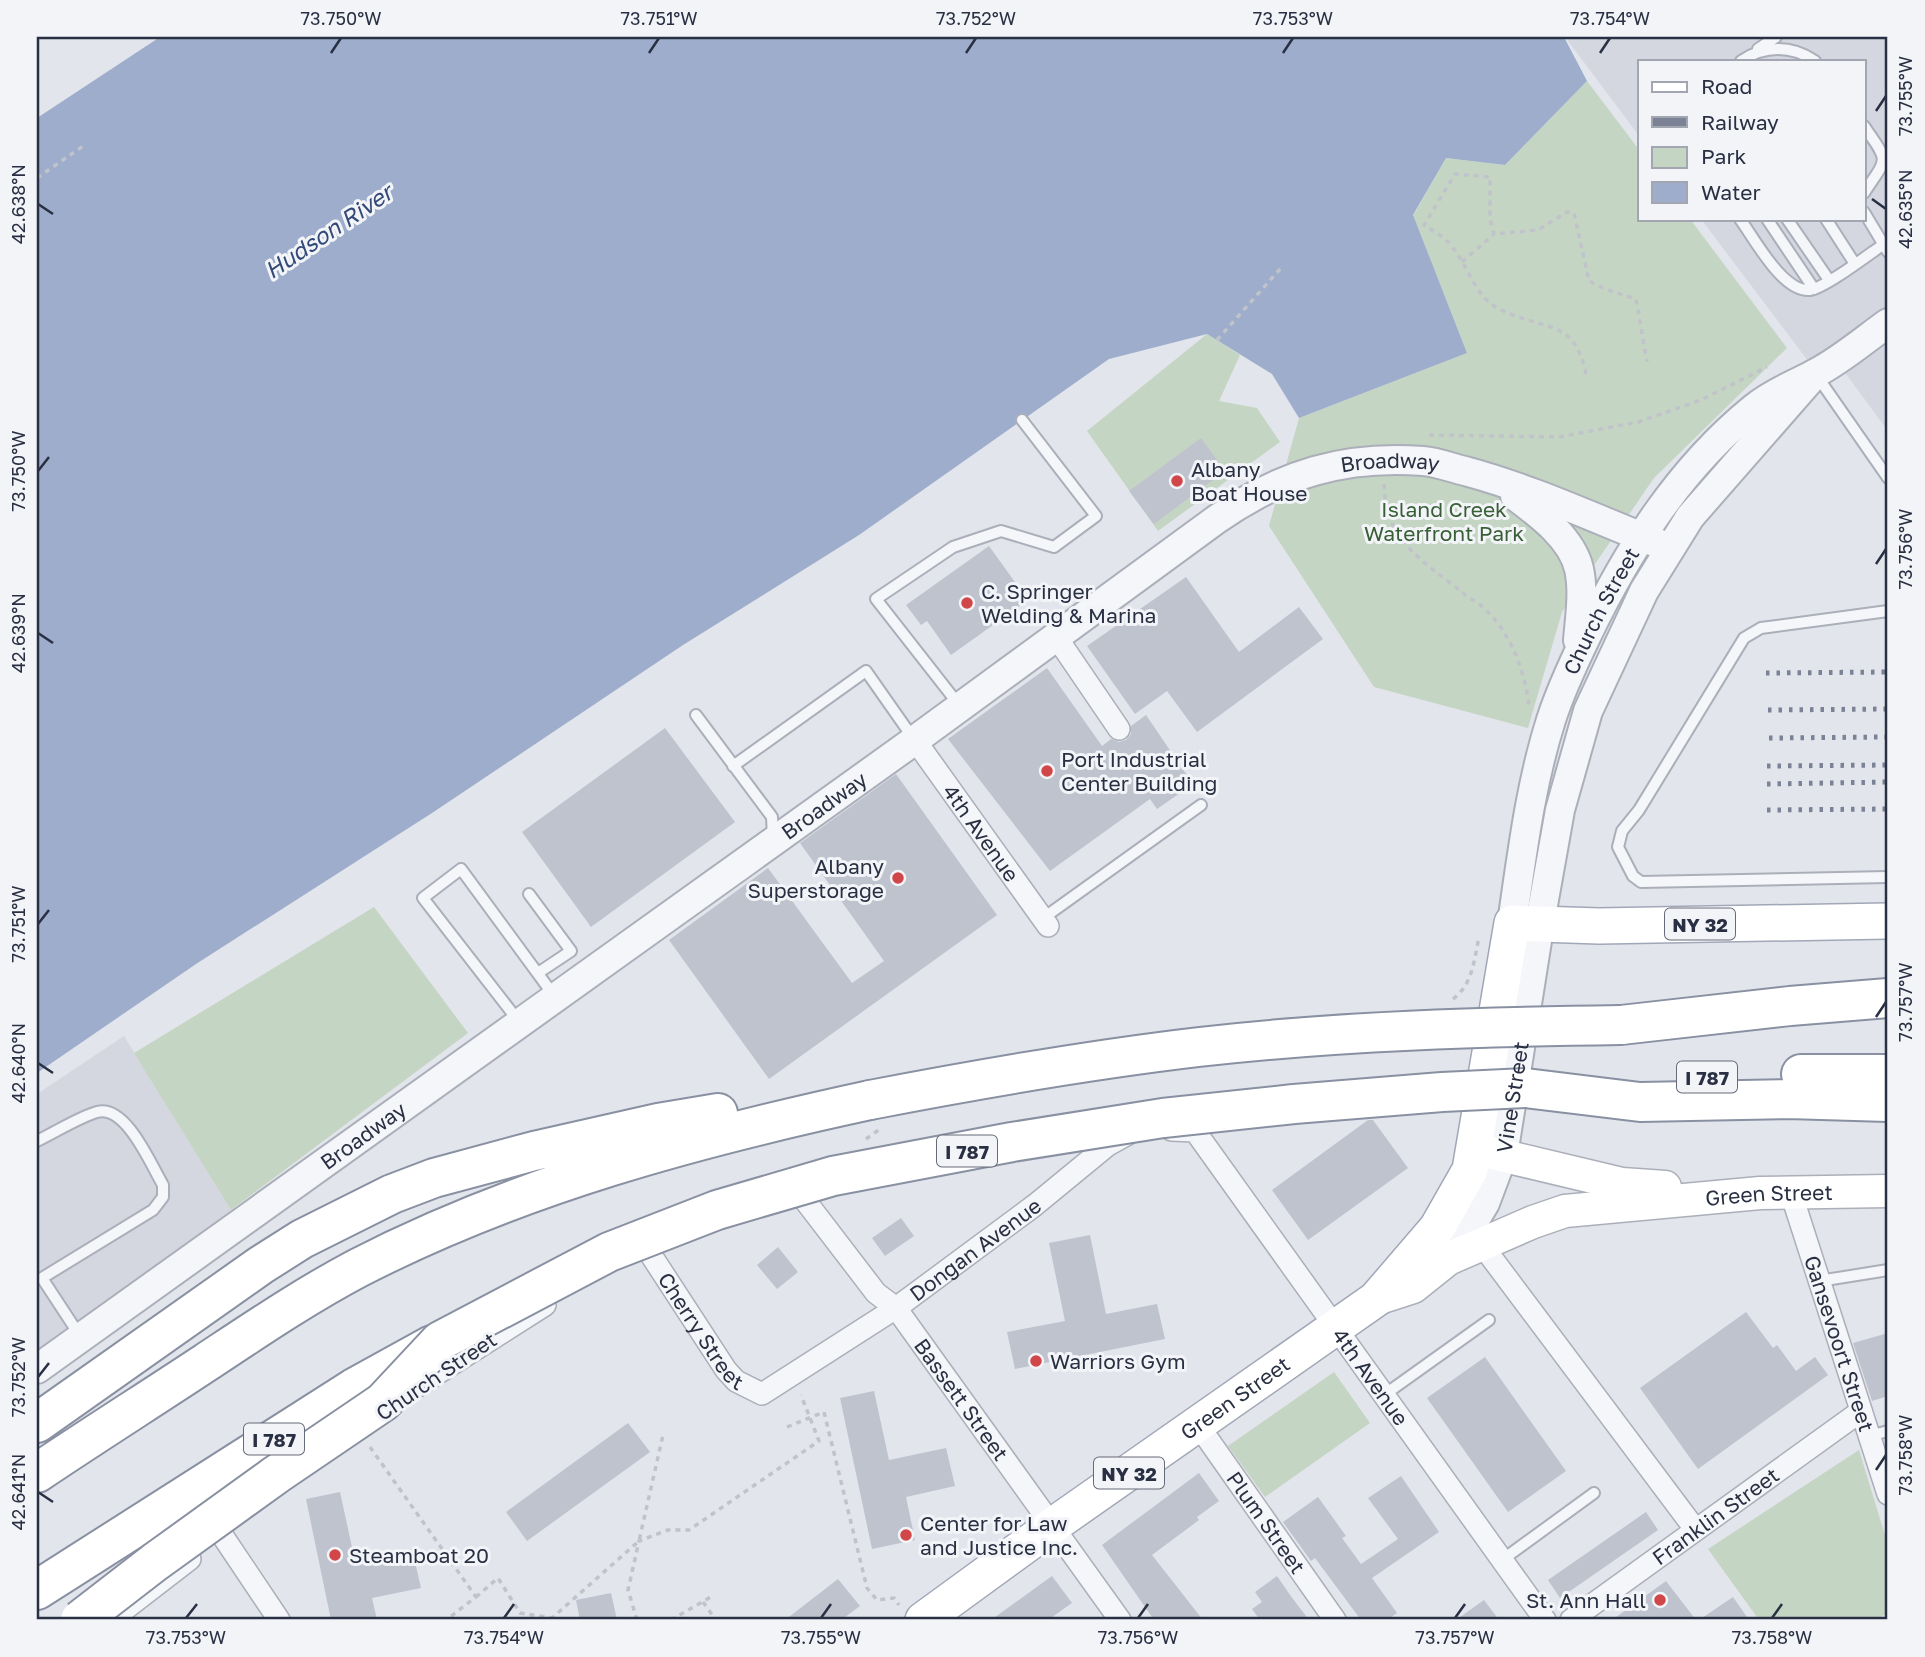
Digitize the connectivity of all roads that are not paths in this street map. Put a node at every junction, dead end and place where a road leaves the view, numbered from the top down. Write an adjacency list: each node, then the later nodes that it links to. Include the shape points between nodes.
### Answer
1 (1776, 37): 2 (lane)
2 (1753, 53): 3 (lane); 4 (lane, via 1776,48)
3 (1742, 60)
4 (1814, 60)
5 (1866, 129): 6 (lane, via 1883,153 1882,166)
6 (1866, 191)
7 (1866, 215): 12 (lane)
8 (1741, 220): 15 (lane, via 1784,280 1796,288)
9 (1768, 220): 15 (lane)
10 (1788, 220): 14 (lane)
11 (1827, 220): 13 (lane)
12 (1886, 248): 13 (lane)
13 (1855, 264): 14 (lane)
14 (1829, 280): 15 (lane)
15 (1814, 289)
16 (1888, 323): 17 (street, Church Street)
17 (1815, 374): 20 (lane); 21 (street, Church Street, via 1784,387 1724,434 1685,476); 22 (street, Church Street, via 1690,517)
18 (1022, 420): 26 (lane, via 1096,516 1054,547 1001,531 953,547 876,599)
19 (1490, 478): 21 (street, Broadway); 24 (street, Broadway, via 1426,461 1343,464 1309,471 1246,499); 25 (street, via 1545,518 1563,538 1579,568)
20 (1888, 478)
21 (1640, 537): 22 (street, Broadway); 25 (street, Church Street)
22 (1670, 548): 37 (street, Church Street, via 1644,591 1588,711)
23 (1888, 611): 33 (lane, via 1761,628 1744,638 1622,831 1618,847 1641,882)
24 (1056, 638): 26 (street, Broadway); 28 (street)
25 (1576, 657): 37 (street, Church Street, via 1552,718 1526,829)
26 (960, 707): 29 (street, Broadway)
27 (696, 715): 30 (lane)
28 (1119, 729)
29 (915, 740): 30 (lane, via 866,671); 32 (street, Broadway); 36 (street, 4th Avenue)
30 (733, 766): 32 (lane, via 772,817)
31 (1201, 805): 36 (lane)
32 (774, 841): 39 (street, Broadway)
33 (1888, 877)
34 (529, 894): 38 (lane, via 571,951)
35 (1888, 921): 37 (main road, NY 32)
36 (1045, 923)
37 (1526, 923): 50 (main road, Vine Street / NY 32)
38 (538, 973): 39 (lane); 42 (lane, via 461,869 423,898)
39 (555, 997): 42 (street, Broadway)
40 (1888, 998): 43 (highway)
41 (1888, 1022): 43 (highway)
42 (520, 1023): 64 (street, Broadway)
43 (1621, 1026): 46 (highway, bridge, via 1427,1030 1202,1047)
44 (1888, 1074): 45 (highway, I 787, via 1742,1075)
45 (1526, 1088): 47 (highway, via 1640,1102); 65 (highway, I 787, bridge, via 1321,1101 1163,1118 833,1176 717,1210 609,1252)
46 (870, 1100): 70 (highway, via 748,1109 658,1123 484,1164 402,1190 349,1213 261,1265); 73 (highway, via 626,1161 514,1198 409,1244 310,1296)
47 (1888, 1102)
48 (1195, 1131): 61 (street, Dongan Avenue, via 1148,1129 1108,1145); 63 (street, 4th Avenue)
49 (37, 1140): 59 (lane, via 99,1111 113,1113 126,1123 163,1185 163,1197 153,1210)
50 (1489, 1152): 53 (main road, via 1622,1184); 55 (main road, Vine Street / NY 32, via 1470,1170)
51 (794, 1186): 57 (street, Church Street); 61 (street, Bassett Street, via 876,1293)
52 (1888, 1191): 54 (main road, Green Street)
53 (1760, 1193): 54 (main road, Green Street); 56 (main road, Green Street, via 1565,1211)
54 (1791, 1193): 60 (street, Gansevoort Street)
55 (1442, 1244): 56 (main road, Green Street); 63 (main road, Green Street / NY 32)
56 (1482, 1245): 77 (street)
57 (651, 1255): 67 (street, Cherry Street, via 726,1370 736,1381); 78 (street, Church Street, via 570,1290 434,1374 334,1444)
58 (1888, 1270): 60 (lane)
59 (39, 1279): 64 (lane)
60 (1819, 1282): 69 (street, Gansevoort Street)
61 (896, 1308): 67 (street, Dongan Avenue); 76 (street, Bassett Street)
62 (1489, 1321): 68 (lane)
63 (1336, 1328): 68 (street, 4th Avenue); 71 (main road, Green Street / NY 32)
64 (81, 1337): 66 (street, Broadway)
65 (440, 1340): 80 (highway, I 787, via 354,1388); 82 (highway, bridge, via 383,1402)
66 (37, 1369)
67 (762, 1394)
68 (1384, 1395): 79 (street, 4th Avenue)
69 (1861, 1411): 72 (street, Gansevoort Street); 77 (street, Franklin Street)
70 (37, 1423)
71 (1198, 1425): 76 (main road, Green Street / NY 32); 86 (street, Plum Street)
72 (1879, 1433): 75 (street, Gansevoort Street)
73 (41, 1470)
74 (1594, 1493): 79 (lane)
75 (1888, 1494)
76 (1052, 1526): 81 (main road, Green Street / NY 32); 85 (street, Bassett Street)
77 (1695, 1529): 88 (street, Franklin Street)
78 (222, 1535): 83 (street, Church Street); 84 (street)
79 (1502, 1560): 87 (street, 4th Avenue)
80 (37, 1590)
81 (914, 1616)
82 (80, 1620)
83 (111, 1620)
84 (279, 1620)
85 (1120, 1620)
86 (1335, 1620)
87 (1545, 1620)
88 (1571, 1620)

